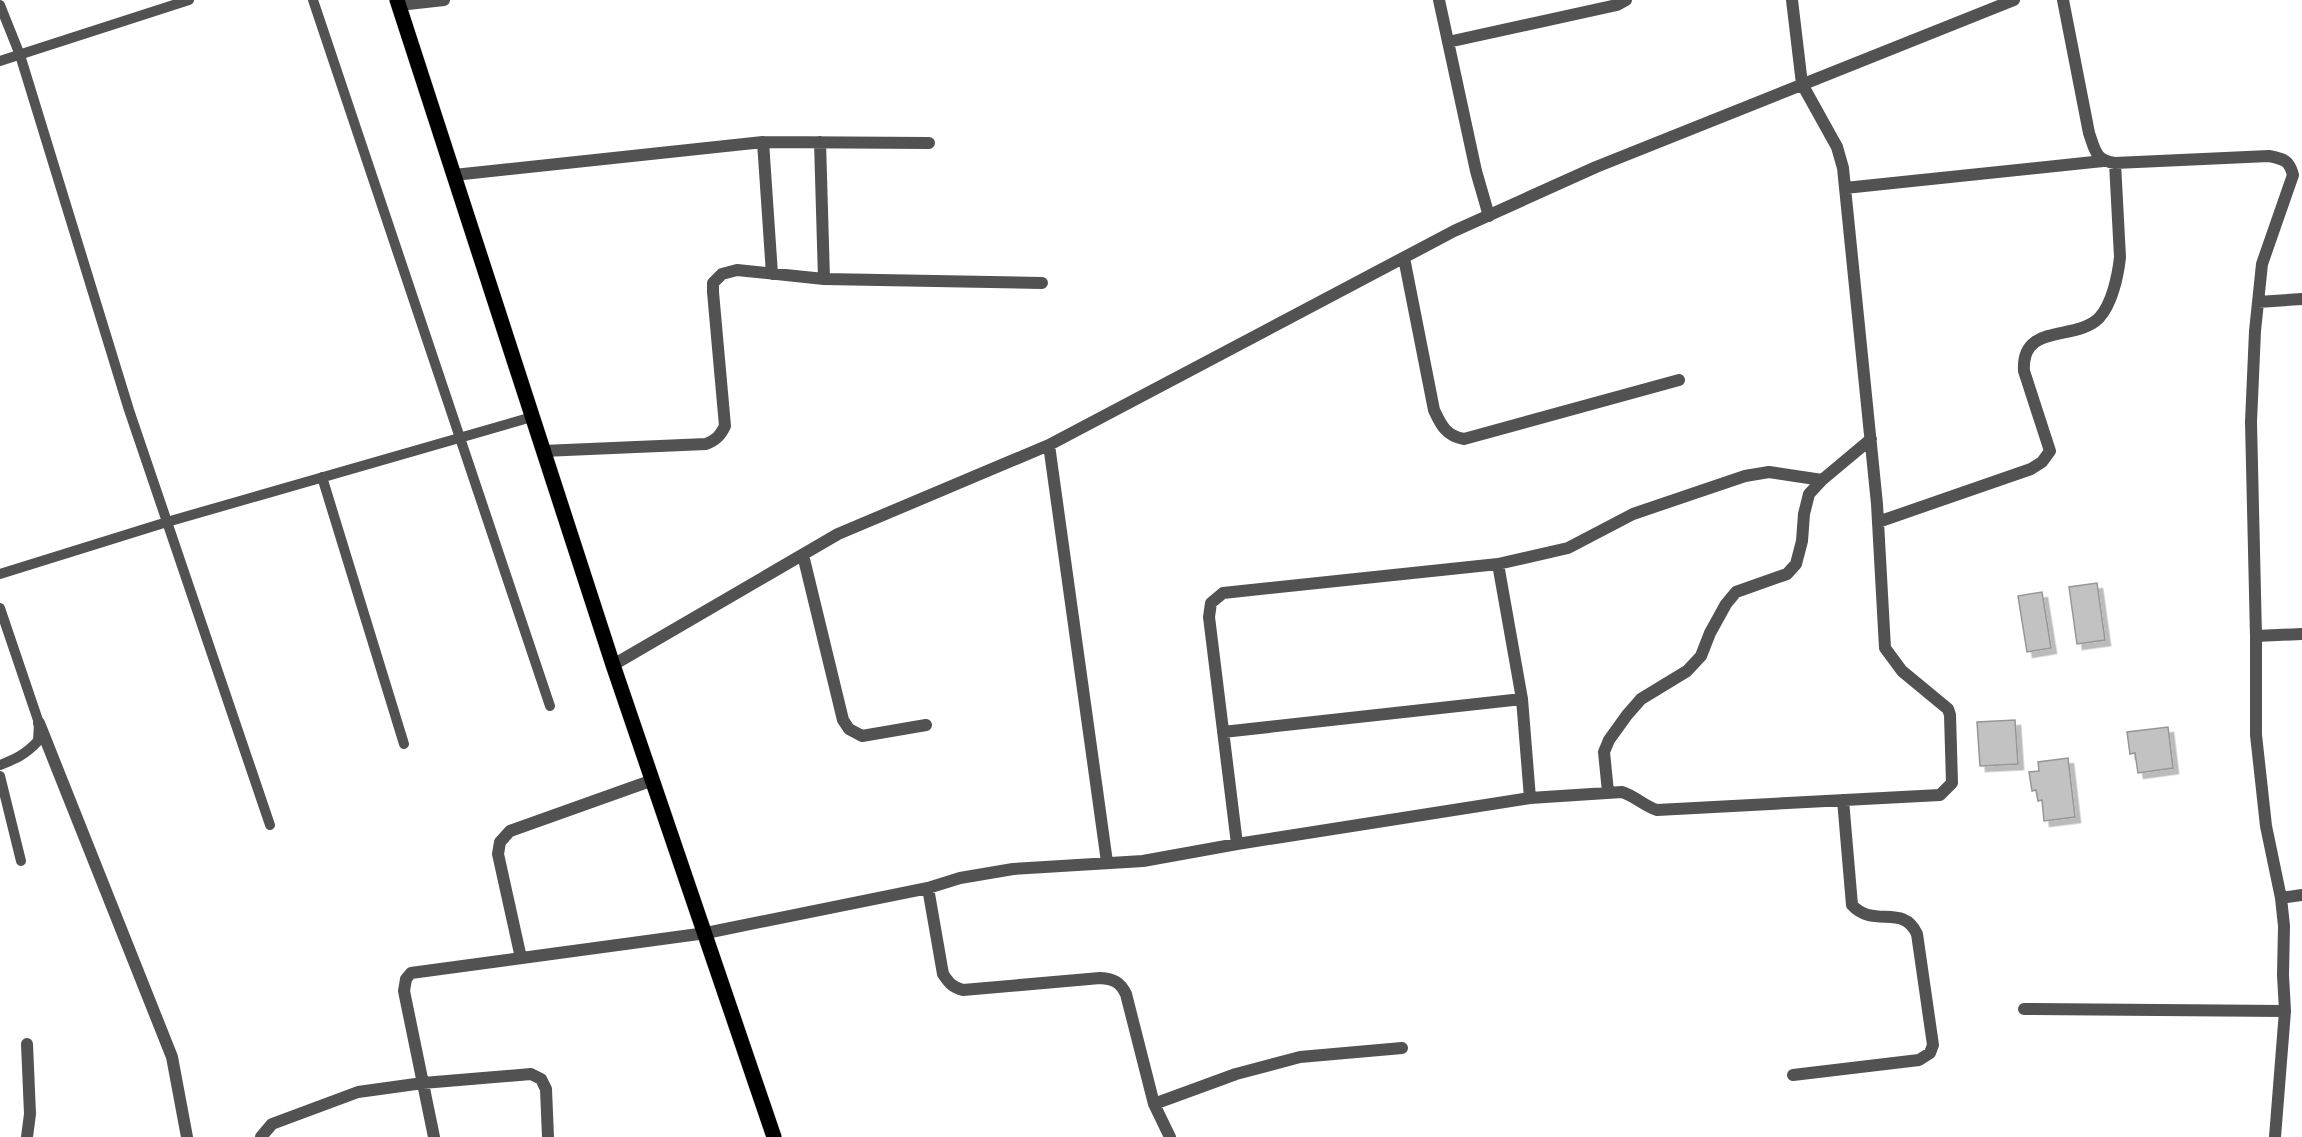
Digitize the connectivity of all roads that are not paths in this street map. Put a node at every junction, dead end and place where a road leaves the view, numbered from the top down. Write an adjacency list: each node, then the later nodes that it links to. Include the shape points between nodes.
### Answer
1 (189, 0): 12 (lane)
2 (313, 0): 31 (lane)
3 (444, 0): 9 (street)
4 (1439, 0): 11 (street)
5 (1626, 0): 11 (street)
6 (1792, 0): 14 (street)
7 (2014, 0): 14 (street)
8 (2063, 0): 18 (street, via 2089,133 2095,153)
9 (398, 2): 20 (main road)
10 (0, 5): 12 (lane)
11 (1448, 42): 22 (street)
12 (20, 55): 13 (lane); 37 (lane)
13 (0, 61)
14 (1802, 84): 21 (street, via 1837,147); 22 (street, via 1596,167)
15 (763, 142): 16 (street); 20 (street); 24 (street)
16 (820, 142): 17 (street); 25 (street)
17 (929, 143)
18 (2109, 162): 19 (street, via 2269,156); 21 (street); 38 (street, via 2120,257 2107,306 2093,323 2037,340 2028,347 2023,359 2049,456 2031,469)
19 (2296, 164): 28 (street, via 2262,264)
20 (454, 175): 30 (main road)
21 (1845, 188): 32 (street)
22 (1489, 216): 23 (street)
23 (1404, 258): 29 (street, via 1434,410 1453,437 1464,438); 33 (street)
24 (772, 274): 25 (street); 34 (street, via 737,270 722,274 713,283 724,426 715,440 706,444)
25 (824, 279): 26 (street)
26 (1042, 284)
27 (2302, 299): 28 (street)
28 (2258, 302): 44 (street, via 2251,422)
29 (1679, 380)
30 (532, 417): 31 (lane); 34 (main road)
31 (460, 438): 35 (lane); 47 (lane)
32 (1871, 439): 36 (street); 38 (street)
33 (1049, 445): 39 (street, via 838,534); 61 (street)
34 (543, 451): 45 (main road)
35 (322, 477): 37 (lane); 51 (lane)
36 (1821, 480): 40 (street, via 1769,472 1745,476 1634,514 1568,548); 55 (street, via 1809,494 1796,564 1786,574 1736,592 1710,633 1701,656 1687,671 1641,699 1609,740 1604,752)
37 (167, 522): 41 (lane); 58 (lane)
38 (1878, 522): 57 (street, via 1885,648 1902,671 1948,709 1953,783 1940,795)
39 (802, 555): 45 (street); 49 (street, via 843,720 849,729 862,736)
40 (1498, 564): 46 (street); 50 (street, via 1223,593 1211,603 1209,617)
41 (0, 574)
42 (0, 608): 48 (lane)
43 (2302, 634): 44 (street)
44 (2256, 636): 64 (street, via 2256,735 2266,826)
45 (613, 664): 54 (main road)
46 (1522, 699): 50 (street); 56 (street)
47 (550, 706)
48 (39, 723): 52 (lane, via 38,741 18,759); 75 (street, via 172,1057)
49 (926, 725)
50 (1223, 732): 59 (street)
51 (404, 744)
52 (0, 765)
53 (0, 776): 60 (lane)
54 (653, 780): 65 (main road); 66 (street, via 510,831 500,842 498,854)
55 (1608, 792): 56 (street); 57 (street, via 1633,795 1657,810)
56 (1530, 798): 59 (street)
57 (1843, 800): 71 (street, via 1852,905 1866,916 1903,918 1912,923 1917,934 1933,1045 1930,1053 1919,1060)
58 (270, 825)
59 (1237, 844): 61 (street, via 1143,861)
60 (21, 861)
61 (1107, 862): 62 (street, via 1013,869)
62 (928, 888): 65 (street); 73 (street, via 943,974 956,988 1100,978 1113,979 1121,985)
63 (2302, 895): 64 (street)
64 (2281, 898): 68 (street)
65 (706, 933): 66 (street); 79 (main road)
66 (521, 958): 72 (street, via 411,973 406,979 404,991)
67 (2024, 1010): 68 (street)
68 (2285, 1011): 81 (street)
69 (27, 1044): 74 (street)
70 (1402, 1047): 73 (street, via 1300,1057 1236,1074)
71 (1793, 1075)
72 (423, 1083): 76 (street, via 358,1092 272,1124); 77 (street); 78 (street, via 531,1074 541,1079 546,1089)
73 (1154, 1104): 80 (street)
74 (27, 1137)
75 (187, 1137)
76 (261, 1137)
77 (435, 1137)
78 (548, 1137)
79 (774, 1137)
80 (1170, 1137)
81 (2275, 1137)

